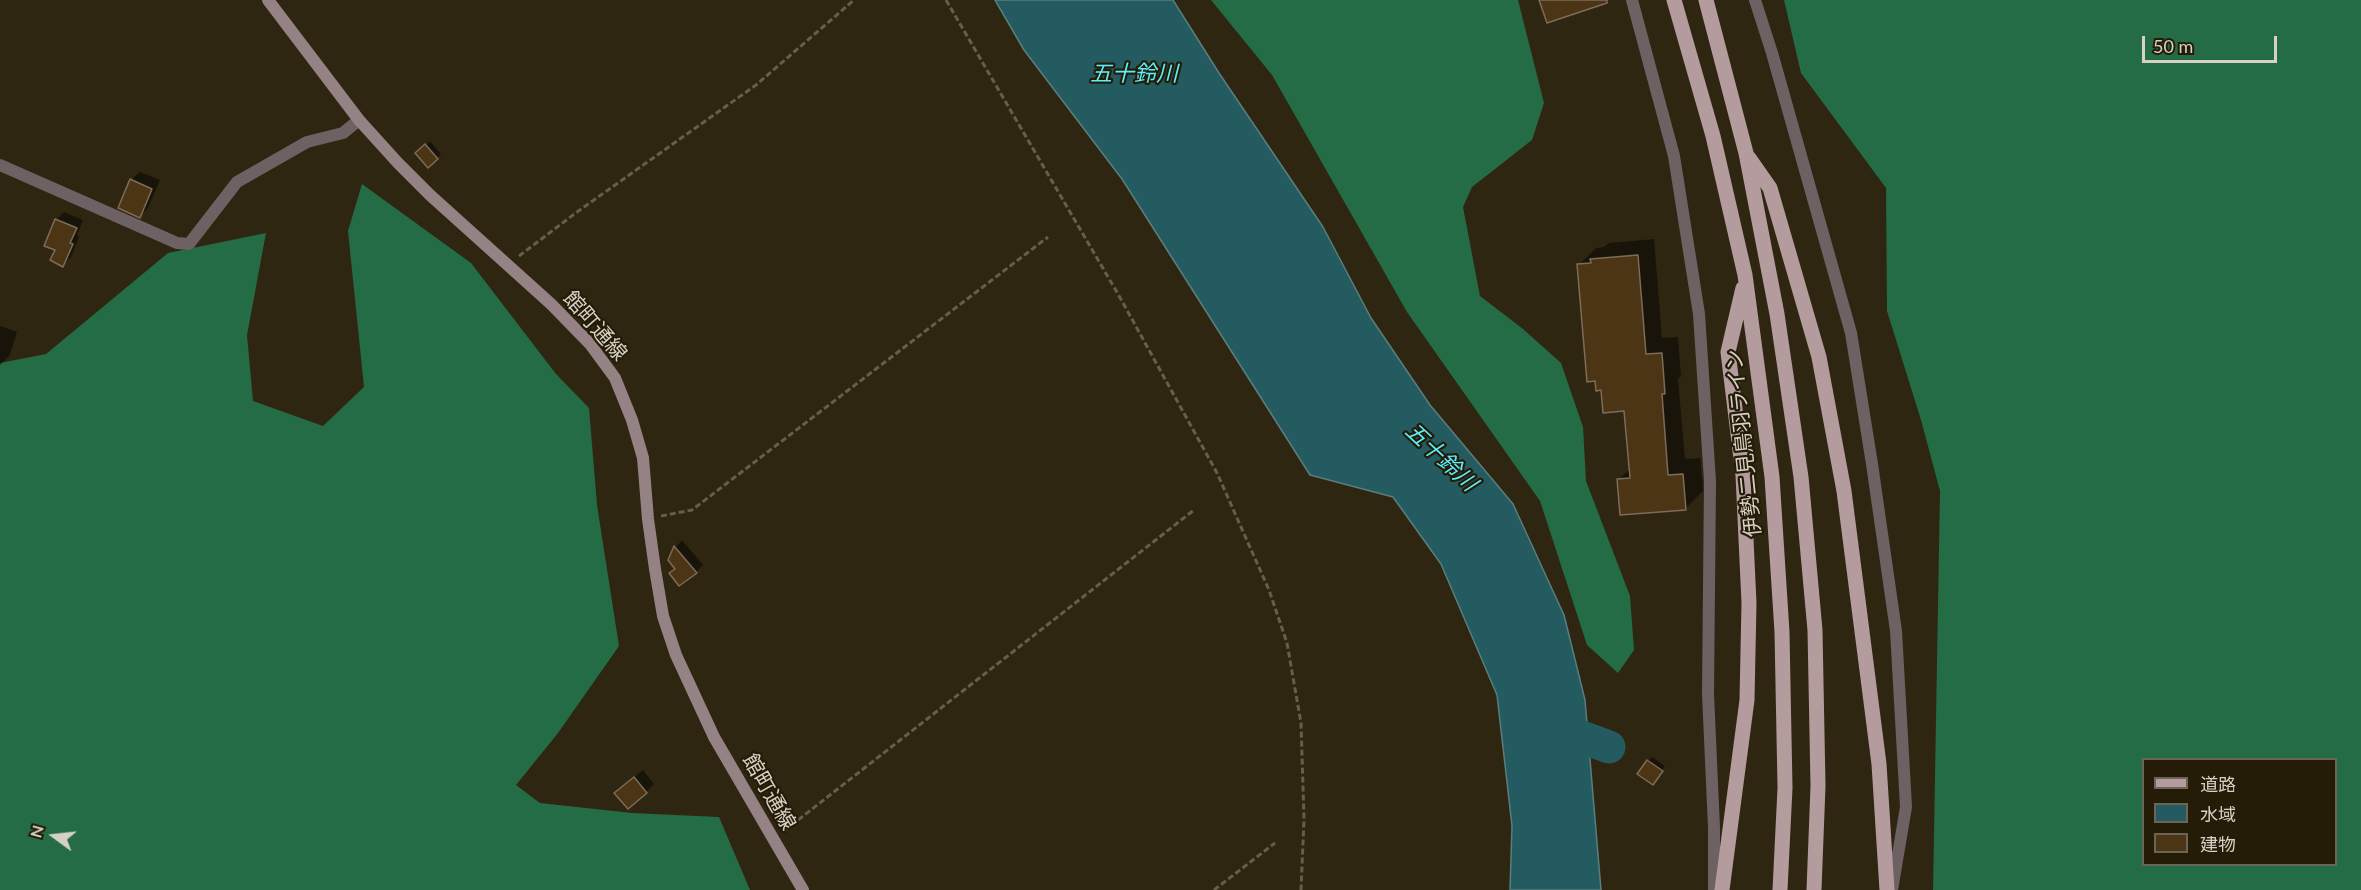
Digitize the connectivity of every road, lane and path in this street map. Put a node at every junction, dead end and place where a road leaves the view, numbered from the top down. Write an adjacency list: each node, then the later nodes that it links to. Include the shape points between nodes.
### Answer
1 (268, 0): 8 (main road, 館町通線)
2 (854, 0): 12 (path, via 756,85)
3 (946, 0): 20 (path, via 1118,294 1217,473 1269,590 1287,643 1301,723)
4 (1632, 0): 21 (street, via 1674,156 1699,314 1710,481 1708,694)
5 (1674, 0): 13 (main road, 伊勢二見鳥羽ライン, via 1713,136)
6 (1706, 0): 9 (main road)
7 (1755, 0): 25 (street, via 1851,333 1872,464 1896,630 1906,807)
8 (359, 120): 10 (street, via 343,133 307,142 237,182 189,244 177,243); 12 (main road, 館町通線, via 430,195)
9 (1746, 153): 24 (main road, via 1777,314 1801,477 1815,630 1818,786); 25 (main road, via 1770,188 1819,357 1844,491 1879,764)
10 (0, 165)
11 (1048, 237): 15 (path, via 692,510)
12 (508, 265): 15 (main road, 館町通線, via 590,344 615,378 643,458)
13 (1746, 275): 22 (main road, via 1728,352 1743,475 1749,603 1747,700); 23 (main road, 伊勢二見鳥羽ライン, via 1772,477 1782,632 1785,789)
14 (1194, 510): 16 (path)
15 (648, 519): 16 (main road, 館町通線, via 663,616 676,655 714,737)
16 (773, 840): 18 (main road, 館町通線)
17 (1275, 843): 19 (path)
18 (803, 890)
19 (1214, 890)
20 (1301, 890)
21 (1714, 890)
22 (1722, 890)
23 (1780, 890)
24 (1814, 890)
25 (1889, 890)

